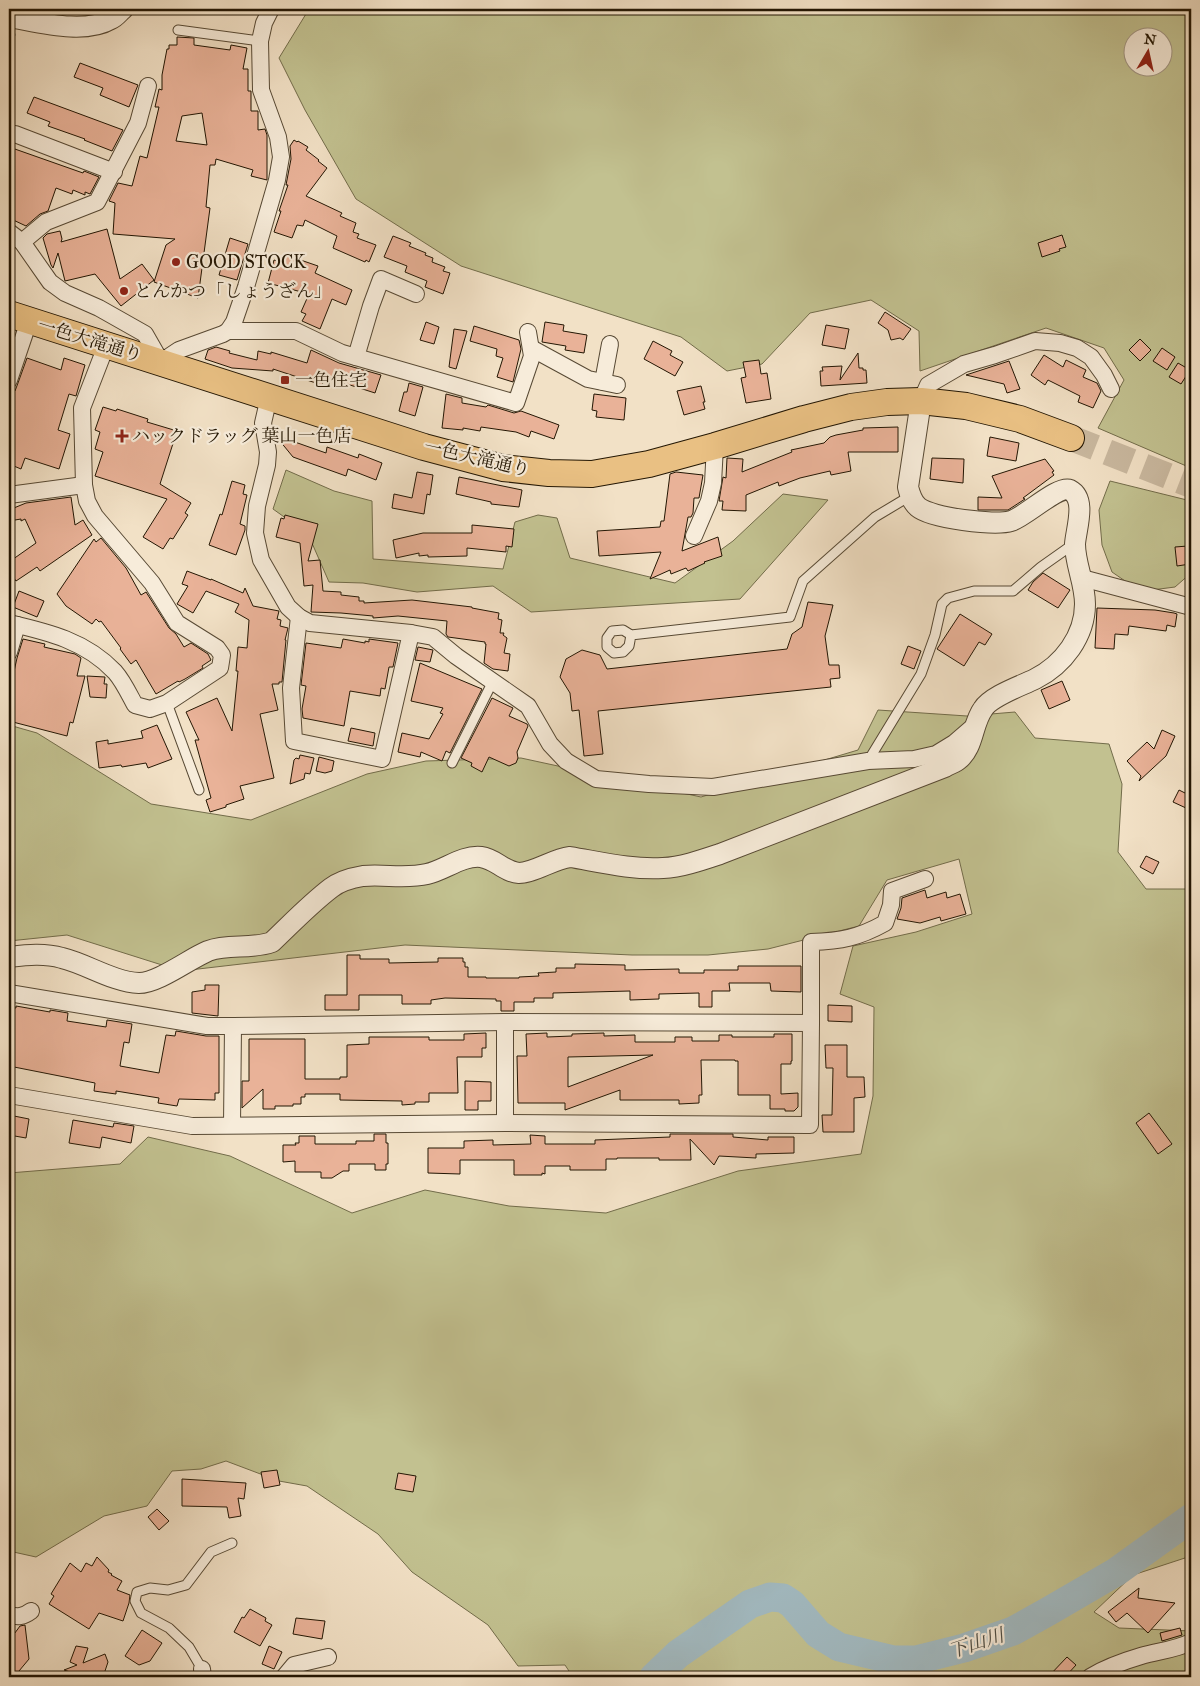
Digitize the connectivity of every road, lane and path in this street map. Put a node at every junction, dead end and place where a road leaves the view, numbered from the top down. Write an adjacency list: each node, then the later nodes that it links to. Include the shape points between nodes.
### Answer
1 (123, 9): 3 (street, via 112,19 93,26 69,26)
2 (271, 9): 5 (street)
3 (9, 17)
4 (178, 30): 5 (lane)
5 (260, 41): 12 (street, via 261,90 278,137 281,157 246,287)
6 (148, 86): 8 (street, via 138,123)
7 (14, 134): 8 (street)
8 (114, 172): 9 (street, via 97,202)
9 (15, 237): 16 (street, via 50,282 145,334)
10 (416, 294): 15 (street, via 381,279)
11 (19, 318): 14 (main road, 一色大滝通り); 17 (street)
12 (228, 331): 15 (street, via 296,331); 16 (street, via 178,350)
13 (610, 344): 15 (street, via 610,384 588,379 529,340 532,356 516,403)
14 (106, 346): 16 (main road, 一色大滝通り); 23 (street, via 82,408)
15 (356, 357)
16 (160, 362): 19 (main road, 一色大滝通り)
17 (9, 380)
18 (1111, 389): 20 (street, via 1091,357 1078,348 1035,341 964,364 928,385)
19 (269, 397): 22 (main road, 一色大滝通り, via 424,447 503,468 592,474 650,464); 30 (street, via 263,423 267,465 257,506 255,533 260,560 288,606)
20 (921, 401): 21 (main road, 一色大滝通り, via 966,406 1020,419); 22 (main road, 一色大滝通り, via 850,407); 25 (street, via 908,487)
21 (1071, 438)
22 (715, 446): 26 (street, via 710,502)
23 (84, 485): 24 (street); 36 (street, via 87,501 95,516 152,583 177,623 217,648 222,656 220,668)
24 (9, 495)
25 (910, 496): 27 (street, via 919,508 937,515 995,524 1024,515 1060,490 1067,489 1078,500); 33 (lane, via 875,517 803,581 790,617)
26 (694, 536)
27 (1075, 543): 28 (street); 38 (lane, via 1013,591 974,591 948,598 942,604 921,674)
28 (1082, 578): 29 (street); 37 (street, via 1085,604 1081,627 1072,647 1042,676 991,701)
29 (1191, 607)
30 (299, 617): 32 (street, via 310,622); 32 (street, via 291,688 294,741 382,759)
31 (13, 624): 34 (street); 36 (street, via 65,637 88,649 116,672 135,705 150,709)
32 (411, 632): 35 (street, via 433,637)
33 (631, 635)
34 (9, 652)
35 (492, 683): 38 (street, via 528,706 550,744 566,762 596,778 713,787); 39 (lane)
36 (167, 703): 40 (lane)
37 (976, 724): 38 (street, via 936,754 914,759); 42 (street, via 967,750 945,767 688,864 632,868 570,857 520,873 508,871 493,860 481,857 467,858 417,876 346,879 332,887 272,942 244,948 223,947 141,983 128,982 44,954)
38 (868, 760)
39 (452, 763)
40 (198, 790)
41 (925, 879): 45 (street, via 892,891 885,923 865,934 835,942 811,942)
42 (9, 957)
43 (9, 993): 46 (street, via 206,1026)
44 (505, 1022): 45 (street); 46 (street); 48 (street)
45 (811, 1023): 48 (street, via 810,1125)
46 (233, 1026): 49 (street)
47 (9, 1095): 49 (street, via 192,1126)
48 (505, 1123): 49 (street)
49 (232, 1125)
50 (232, 1543): 53 (lane, via 210,1552 186,1585 137,1592 135,1601 141,1613 169,1628 189,1647)
51 (1191, 1642): 55 (street, via 1140,1656)
52 (328, 1657): 54 (street, via 294,1664)
53 (202, 1673)
54 (284, 1677)
55 (1090, 1677)

